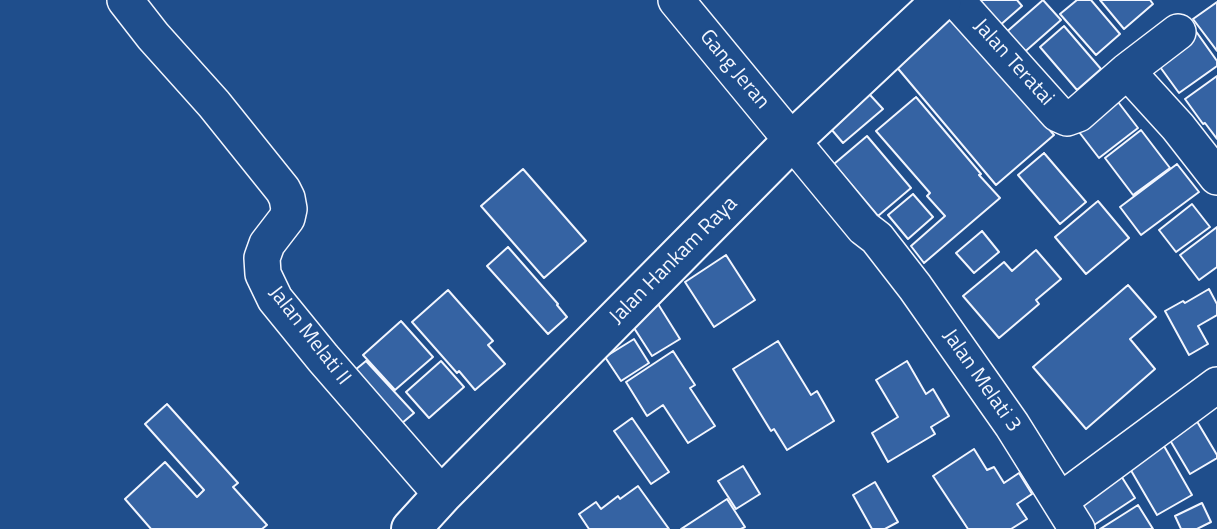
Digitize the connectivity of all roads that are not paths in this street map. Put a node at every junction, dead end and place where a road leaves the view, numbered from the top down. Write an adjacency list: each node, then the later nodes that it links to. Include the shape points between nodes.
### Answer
1 (125, 0): 10 (street, Jalan Melati II, via 283,190 287,218 262,258 262,274 275,299)
2 (676, 0): 7 (street, Gang Jeran)
3 (942, 0): 7 (main road, Jalan Hankam Raya)
4 (956, 0): 6 (street, Jalan Teratai, via 1063,117 1078,114)
5 (1178, 32): 6 (street)
6 (1127, 71): 8 (street)
7 (796, 137): 10 (main road, Jalan Hankam Raya); 11 (street, Jalan Melati 3, via 915,287)
8 (1217, 177)
9 (1217, 385): 11 (street)
10 (442, 495): 12 (main road, Jalan Hankam Raya)
11 (1069, 515)
12 (411, 529)

